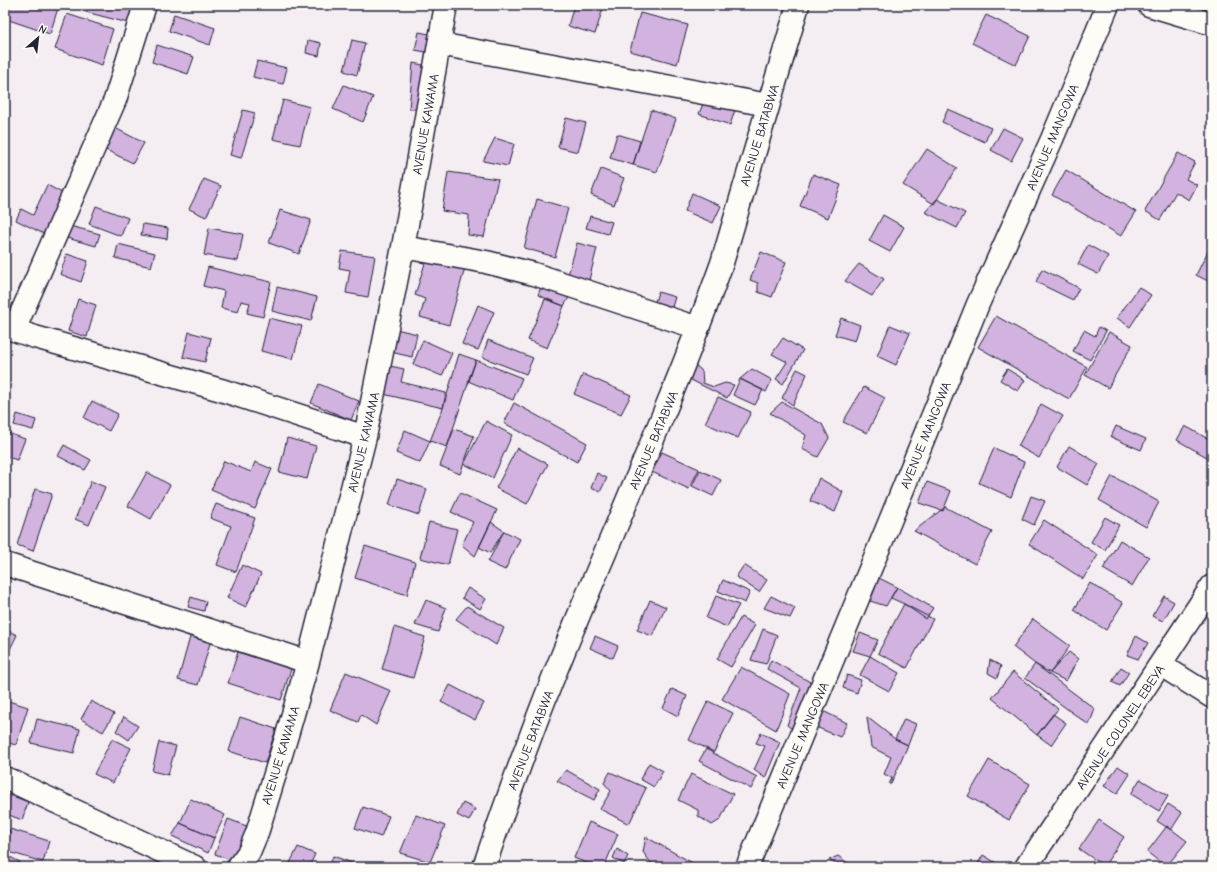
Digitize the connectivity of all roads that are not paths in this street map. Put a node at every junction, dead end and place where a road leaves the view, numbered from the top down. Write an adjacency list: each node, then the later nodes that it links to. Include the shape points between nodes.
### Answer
1 (145, 5): 11 (street, via 115,100)
2 (446, 5): 8 (street, AVENUE KAWAMA)
3 (798, 5): 9 (street, AVENUE BATABWA)
4 (1108, 5): 24 (street, AVENUE MANGOWA, via 1052,139 978,304)
5 (1149, 5): 6 (street)
6 (1185, 10): 7 (street)
7 (1212, 24)
8 (439, 44): 9 (street); 10 (street, AVENUE KAWAMA)
9 (768, 105): 12 (street, AVENUE BATABWA, via 722,263)
10 (402, 247): 12 (street, via 486,262 534,274); 13 (street, AVENUE KAWAMA)
11 (10, 328): 13 (street, via 221,390)
12 (698, 328): 23 (street, AVENUE BATABWA, via 552,683)
13 (365, 437): 16 (street, AVENUE KAWAMA)
14 (5, 564): 16 (street)
15 (1212, 586): 17 (street, AVENUE COLONEL EBEYA)
16 (308, 662): 22 (street, AVENUE KAWAMA, via 257,833 249,852)
17 (1162, 665): 18 (street); 20 (street, AVENUE COLONEL EBEYA)
18 (1212, 697)
19 (5, 778): 21 (street)
20 (1033, 864)
21 (195, 867)
22 (238, 867)
23 (484, 867)
24 (747, 867)

